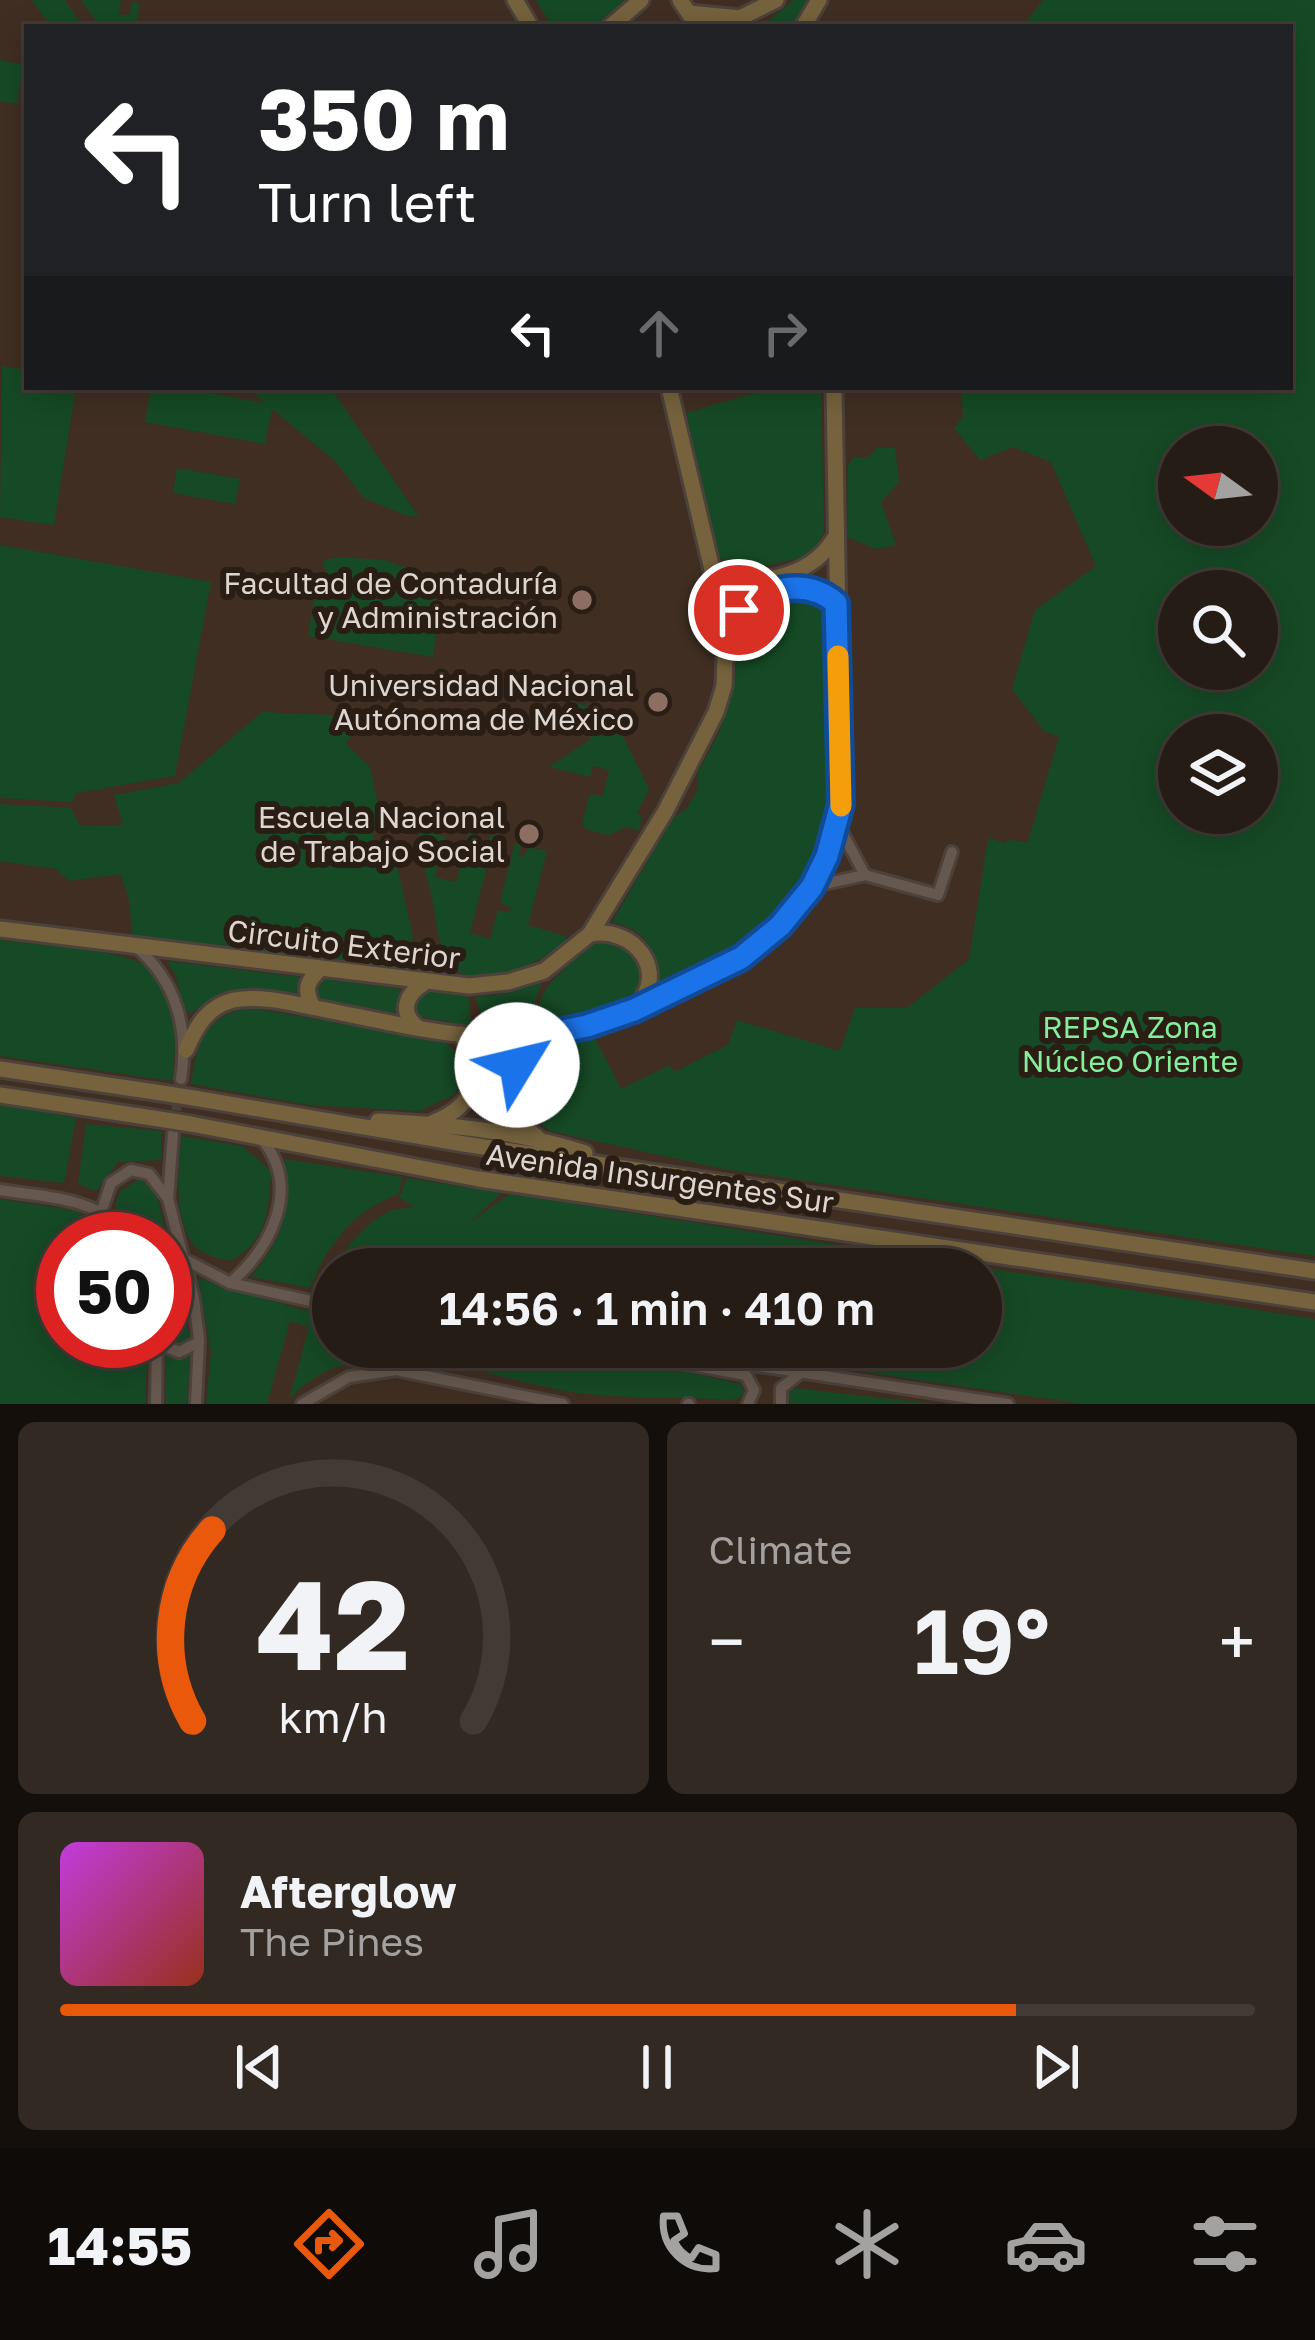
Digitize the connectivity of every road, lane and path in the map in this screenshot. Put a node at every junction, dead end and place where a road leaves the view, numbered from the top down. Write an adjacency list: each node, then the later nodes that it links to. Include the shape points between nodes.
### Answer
1 (641, 0): 4 (main road)
2 (776, 0): 3 (main road, via 740,18)
3 (689, 13)
4 (613, 24)
5 (670, 390): 8 (main road, Circuito Exterior)
6 (835, 390): 7 (main road)
7 (834, 539): 8 (main road, via 813,565 752,582); 9 (main road)
8 (712, 572): 10 (main road, Circuito Exterior)
9 (836, 603): 10 (main road, via 807,586 753,598); 11 (main road)
10 (726, 629): 16 (main road, Circuito Exterior, via 716,712)
11 (837, 823): 13 (street); 14 (main road)
12 (952, 852): 13 (street, via 938,895)
13 (865, 875): 14 (street)
14 (812, 887): 21 (main road, via 741,958)
15 (0, 929): 17 (main road, Circuito Exterior)
16 (590, 934): 19 (main road, Circuito Exterior, via 524,979); 21 (main road, via 620,934 646,957 650,982)
17 (136, 947): 18 (main road, Circuito Exterior); 25 (street, via 167,981)
18 (320, 969): 19 (main road, Circuito Exterior); 20 (main road, via 306,993)
19 (424, 983): 22 (main road, via 406,1004)
20 (313, 1007): 22 (main road); 25 (main road, via 235,1000 197,1024)
21 (634, 1010): 24 (main road)
22 (417, 1027): 23 (main road)
23 (461, 1034): 24 (main road); 30 (main road, via 474,1082 459,1108)
24 (544, 1035): 33 (main road, via 517,1065 512,1084 517,1112)
25 (186, 1050): 27 (street)
26 (0, 1069): 29 (main road, Avenida Insurgentes Sur, bridge)
27 (181, 1079)
28 (0, 1095): 32 (main road, Avenida Insurgentes Sur, bridge)
29 (325, 1118): 30 (main road); 34 (main road, Avenida Insurgentes Sur)
30 (434, 1122): 33 (main road)
31 (173, 1134): 36 (street)
32 (258, 1136): 41 (street, via 274,1154 281,1204 271,1237); 44 (main road, Avenida Insurgentes Sur, via 479,1179)
33 (540, 1138): 34 (main road)
34 (627, 1167): 40 (main road, Avenida Insurgentes Sur)
35 (0, 1190): 37 (street)
36 (168, 1199): 37 (street, via 149,1174 130,1170 111,1183); 38 (street)
37 (102, 1210)
38 (171, 1212)
39 (192, 1263): 41 (street)
40 (1315, 1271)
41 (230, 1283): 43 (street)
42 (192, 1292): 45 (street)
43 (312, 1301)
44 (1315, 1302)
45 (199, 1342): 46 (street); 52 (street)
46 (192, 1346)
47 (157, 1368): 51 (street)
48 (708, 1368): 55 (street, via 746,1375 754,1390)
49 (768, 1368): 50 (street)
50 (807, 1374): 56 (street, via 784,1383); 57 (street)
51 (156, 1404)
52 (196, 1404)
53 (302, 1404): 54 (street, via 349,1377 396,1370)
54 (563, 1404)
55 (748, 1404)
56 (781, 1404)
57 (1009, 1404)

